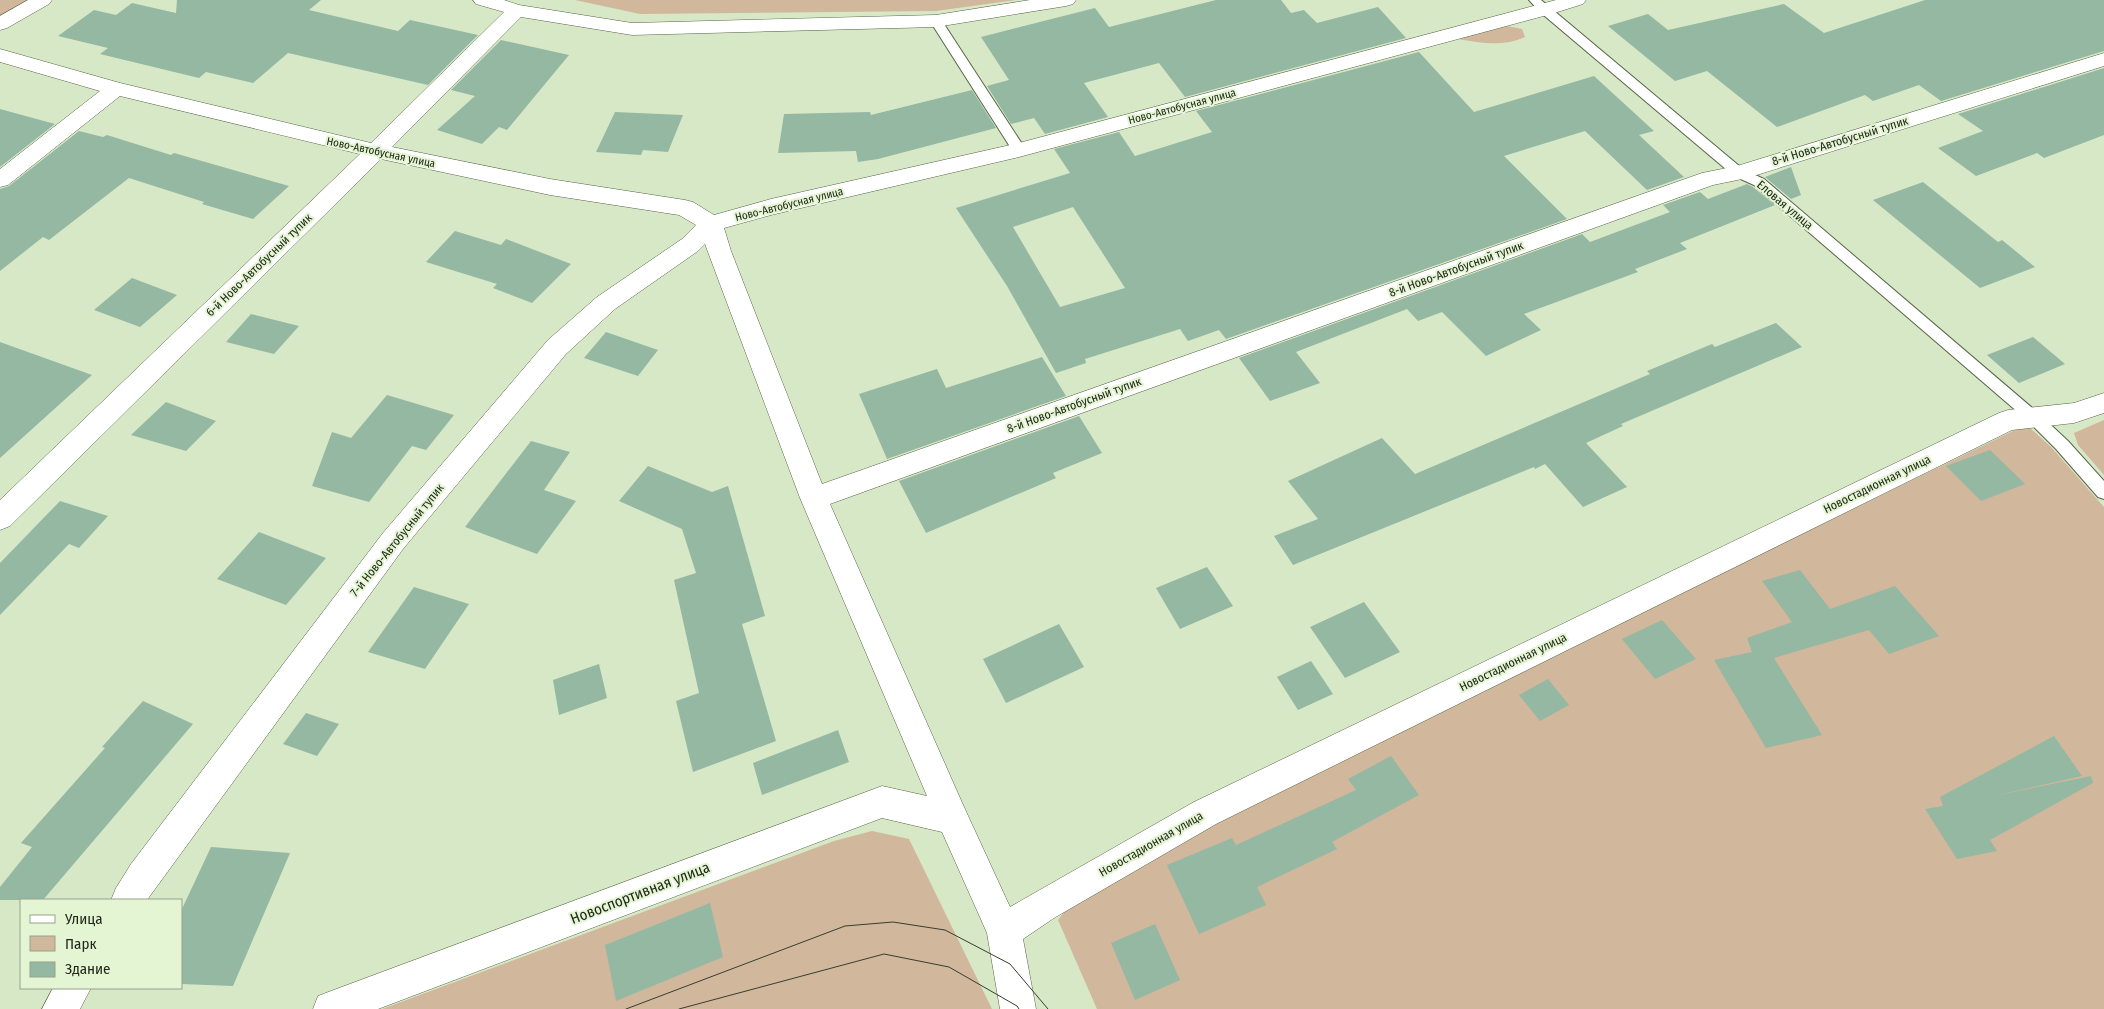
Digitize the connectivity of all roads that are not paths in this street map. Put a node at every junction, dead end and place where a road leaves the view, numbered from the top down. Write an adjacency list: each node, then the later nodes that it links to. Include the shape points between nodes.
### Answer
1 (42, 0): 8 (street)
2 (483, 0): 6 (street)
3 (1066, 0): 7 (street)
4 (1576, 0): 5 (street, Ново-Автобусная улица)
5 (1540, 5): 12 (street, Ново-Автобусная улица); 14 (lane, Еловая улица)
6 (517, 10): 7 (street, via 632,29); 13 (street, 6-й Ново-Автобусный тупик)
7 (936, 21): 12 (lane)
8 (0, 24)
9 (0, 55): 11 (street, Ново-Автобусная улица)
10 (2104, 59): 14 (street, 8-й Ново-Автобусный тупик)
11 (116, 89): 13 (street, Ново-Автобусная улица); 15 (street)
12 (1019, 150): 16 (street, Ново-Автобусная улица, via 771,207)
13 (376, 151): 16 (street, Ново-Автобусная улица, via 550,187 685,208); 21 (street, 6-й Ново-Автобусный тупик)
14 (1739, 173): 18 (lane, Еловая улица, via 1759,182); 20 (street, 8-й Ново-Автобусный тупик, via 1710,178)
15 (0, 180)
16 (711, 224): 20 (street); 23 (street, 7-й Ново-Автобусный тупик, via 690,245 606,303 557,347 393,541)
17 (2104, 403): 18 (street, Новостадионная улица, via 2074,413)
18 (2032, 416): 19 (lane, via 2062,444); 24 (street, Новостадионная улица, via 1999,424 1205,813)
19 (2104, 492)
20 (814, 498): 22 (street)
21 (0, 518)
22 (952, 818): 24 (street); 27 (street, Новоспортивная улица, via 882,802)
23 (129, 899)
24 (1004, 931): 28 (street)
25 (72, 989): 26 (street)
26 (60, 1009)
27 (331, 1009)
28 (1018, 1009)

